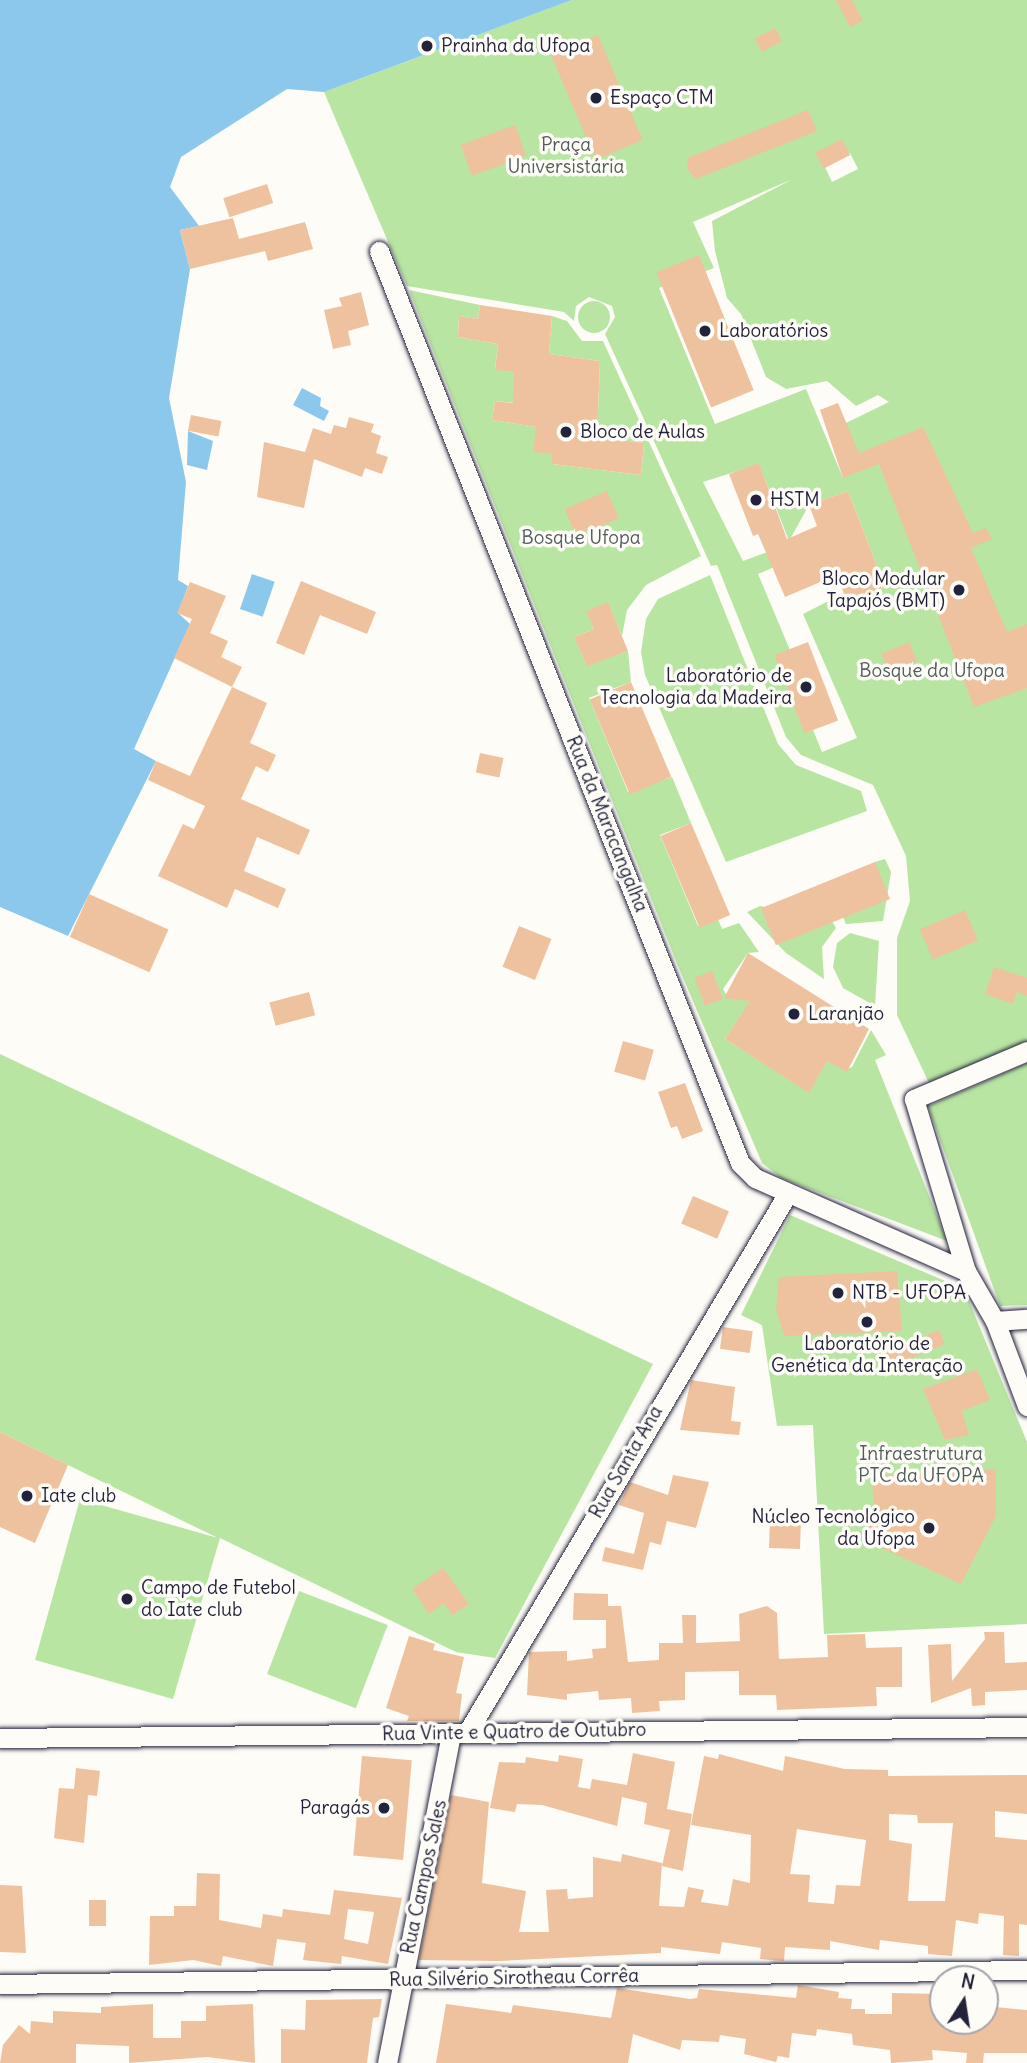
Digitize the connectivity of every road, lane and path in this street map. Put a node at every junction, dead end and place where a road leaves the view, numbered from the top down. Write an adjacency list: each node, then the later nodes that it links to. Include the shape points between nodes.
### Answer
1 (379, 251): 3 (street, Rua da Maracangalha, via 735,1152 748,1174)
2 (1027, 1051): 4 (street, via 914,1099)
3 (788, 1193): 4 (street, Rua da Maracangalha); 9 (street, Rua Santa Ana)
4 (966, 1270): 6 (street)
5 (1027, 1319): 6 (street)
6 (995, 1321): 7 (street)
7 (1027, 1406)
8 (1027, 1727): 9 (street, Rua Vinte e Quatro de Outubro)
9 (459, 1733): 10 (street, Rua Vinte e Quatro de Outubro); 12 (street, Rua Campos Sales)
10 (0, 1738)
11 (1027, 1970): 12 (street, Rua Silvério Sirotheau Corrêa)
12 (404, 1980): 13 (street, Rua Silvério Sirotheau Corrêa); 14 (street, Rua Campos Sales)
13 (0, 1984)
14 (387, 2063)

